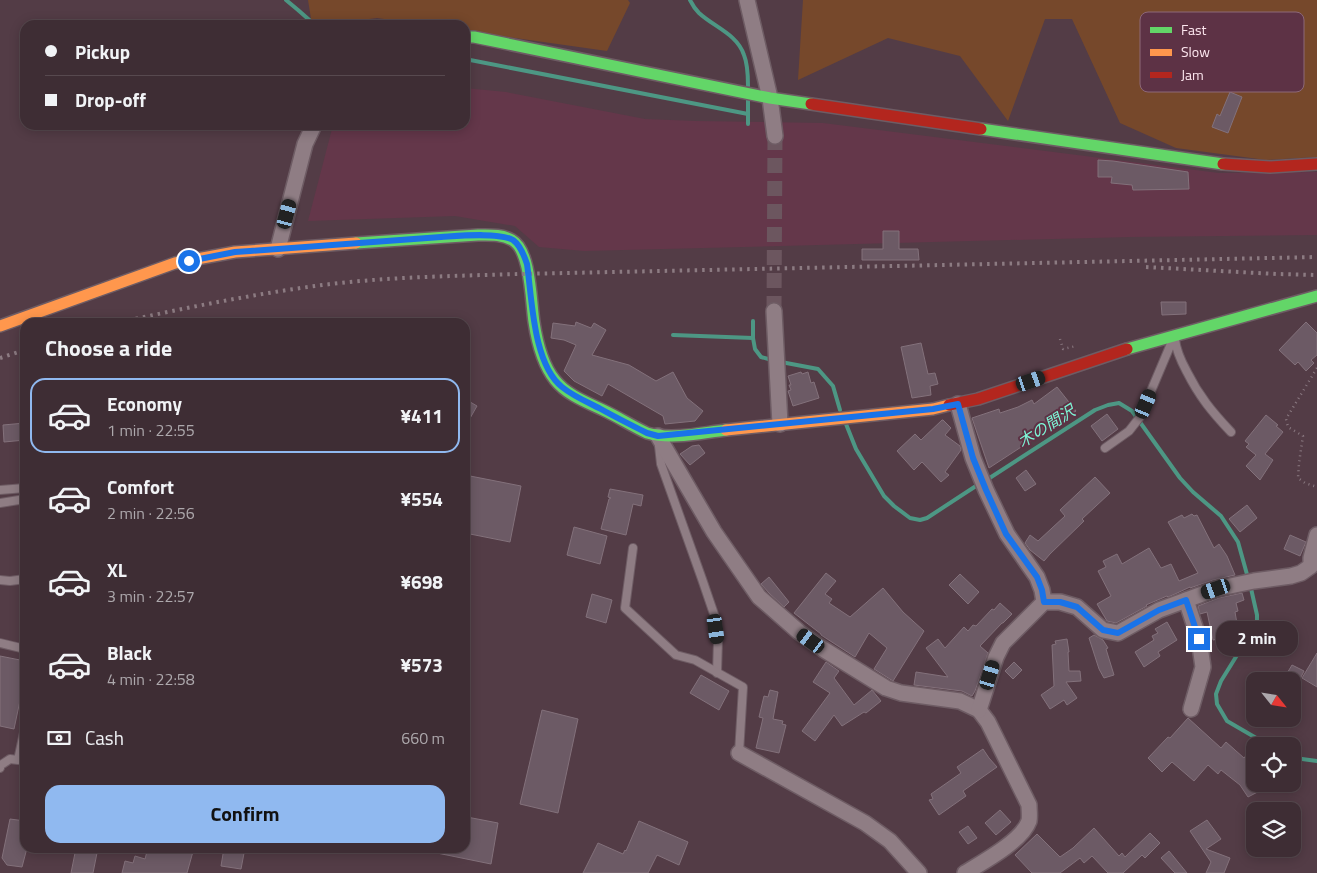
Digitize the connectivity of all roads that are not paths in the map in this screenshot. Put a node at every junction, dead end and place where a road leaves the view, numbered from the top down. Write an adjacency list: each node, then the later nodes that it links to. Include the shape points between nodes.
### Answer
1 (747, 0): 3 (street)
2 (470, 37): 3 (street)
3 (764, 96): 5 (street); 6 (street, via 1229,165)
4 (312, 130): 7 (street, via 305,144)
5 (775, 136)
6 (1317, 164)
7 (278, 249): 10 (street, via 235,252 174,264); 17 (street, via 469,235 503,236 514,241 527,264 537,338 554,379 579,398)
8 (1317, 296): 13 (street)
9 (774, 311): 15 (street)
10 (22, 318)
11 (20, 319): 12 (street)
12 (0, 326)
13 (1174, 334): 14 (street); 16 (lane, via 1178,356 1202,400); 18 (lane, via 1140,417 1129,431)
14 (958, 404): 15 (street); 29 (street, via 986,490 1006,534 1037,577)
15 (780, 424): 17 (street)
16 (1231, 432)
17 (658, 436): 32 (lane, via 661,464 715,618); 34 (street, via 714,532 760,598 823,649 886,688 901,693 960,700)
18 (1104, 448)
19 (20, 488): 20 (lane)
20 (0, 490)
21 (20, 500): 22 (lane)
22 (0, 503)
23 (1317, 534): 25 (street, via 1311,558)
24 (633, 548): 32 (lane, via 625,608 676,655 695,660)
25 (1314, 569): 28 (street, via 1216,589)
26 (0, 580): 27 (lane)
27 (20, 580)
28 (1186, 600): 29 (street, via 1159,610 1118,633 1103,630 1077,607); 33 (street, via 1199,639 1203,666)
29 (1044, 602): 34 (street, via 1003,643)
30 (0, 643): 31 (lane)
31 (20, 648)
32 (717, 673): 36 (lane, via 742,688)
33 (1191, 709)
34 (979, 710): 39 (street, via 1029,805 1030,819 1019,837)
35 (20, 751): 37 (lane, via 18,760 10,759)
36 (739, 752): 38 (street, via 865,823 890,841)
37 (0, 768)
38 (919, 873)
39 (965, 873)

